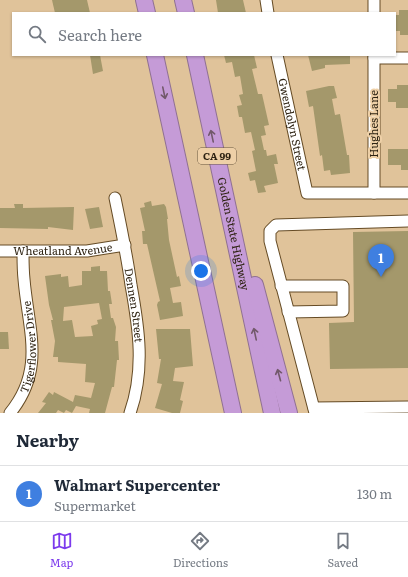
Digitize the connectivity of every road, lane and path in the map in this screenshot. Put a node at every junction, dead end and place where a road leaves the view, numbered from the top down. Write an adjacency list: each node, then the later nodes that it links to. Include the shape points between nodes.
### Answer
1 (144, 0): 5 (highway)
2 (183, 0): 6 (highway)
3 (266, 0): 7 (street)
4 (374, 0): 8 (street)
5 (147, 12)
6 (186, 12)
7 (268, 12)
8 (374, 12)
9 (156, 56): 18 (highway, one-way to 18)
10 (195, 56): 22 (highway, Golden State Highway / CA 99, one-way to 10)
11 (277, 56): 14 (street, Gwendolyn Street, via 307,193)
12 (374, 57): 13 (street); 14 (street, Hughes Lane)
13 (408, 58)
14 (374, 193): 15 (street)
15 (408, 193)
16 (115, 198): 19 (street, Dennen Street)
17 (408, 221): 23 (street, via 276,225 270,231 270,241)
18 (194, 234): 29 (highway); 30 (highway)
19 (125, 245): 21 (street, Wheatland Avenue, via 96,251); 28 (street, Dennen Street, via 140,344 137,385)
20 (0, 251): 21 (street, Wheatland Avenue)
21 (23, 251): 27 (street, Tigerflower Drive, via 33,359 26,386)
22 (238, 257): 31 (highway, Golden State Highway / CA 99, one-way to 22); 32 (highway, one-way to 22, via 254,282)
23 (281, 286): 24 (street); 24 (street, via 343,286 344,311)
24 (288, 312): 26 (street)
25 (408, 407): 26 (street)
26 (314, 410)
27 (10, 413)
28 (130, 413)
29 (221, 413)
30 (233, 413)
31 (272, 413)
32 (289, 413)

